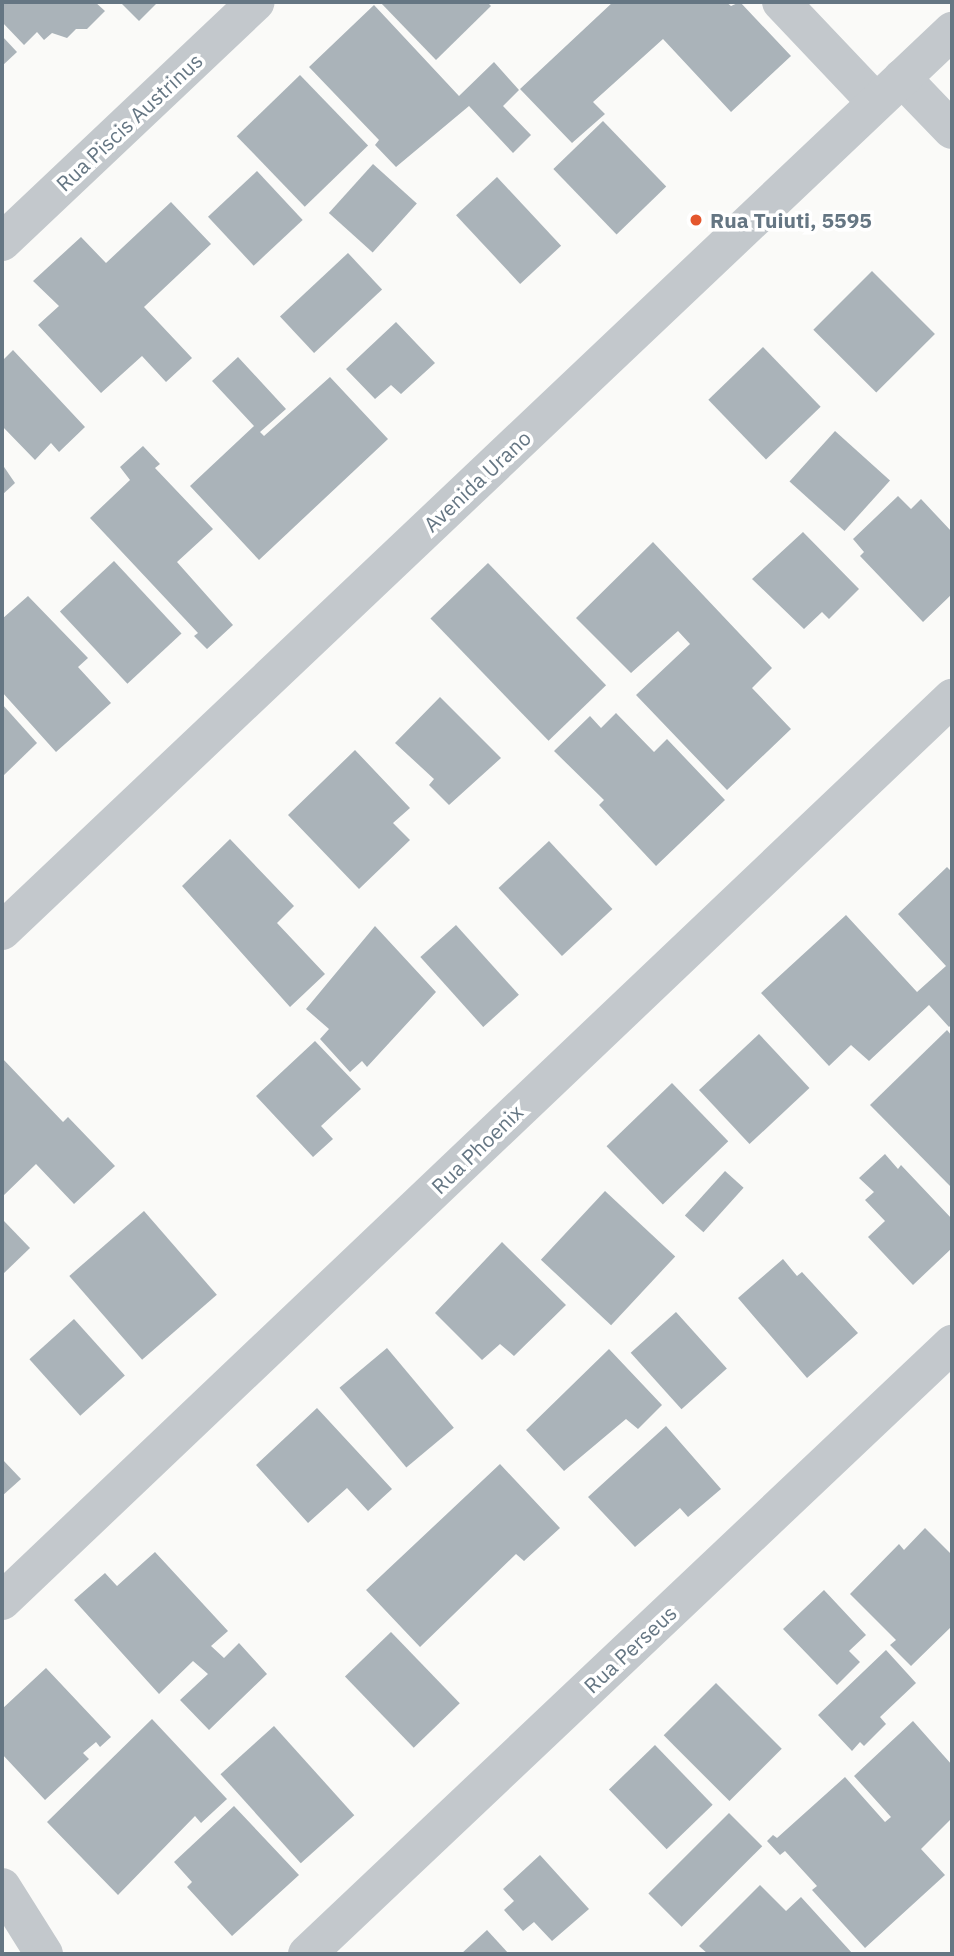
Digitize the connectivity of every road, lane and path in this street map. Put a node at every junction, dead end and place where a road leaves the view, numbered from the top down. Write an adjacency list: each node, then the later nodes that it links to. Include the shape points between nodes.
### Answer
1 (256, 2): 6 (street, Rua Piscis Austrinus)
2 (781, 2): 4 (street)
3 (952, 31): 4 (street, Avenida Urano)
4 (889, 90): 5 (street); 8 (street, Avenida Urano)
5 (952, 130)
6 (2, 242)
7 (952, 698): 10 (street, Rua Phoenix)
8 (2, 931)
9 (952, 1345): 13 (street, Rua Perseus)
10 (2, 1601)
11 (2, 1887): 12 (street)
12 (44, 1954)
13 (307, 1954)

